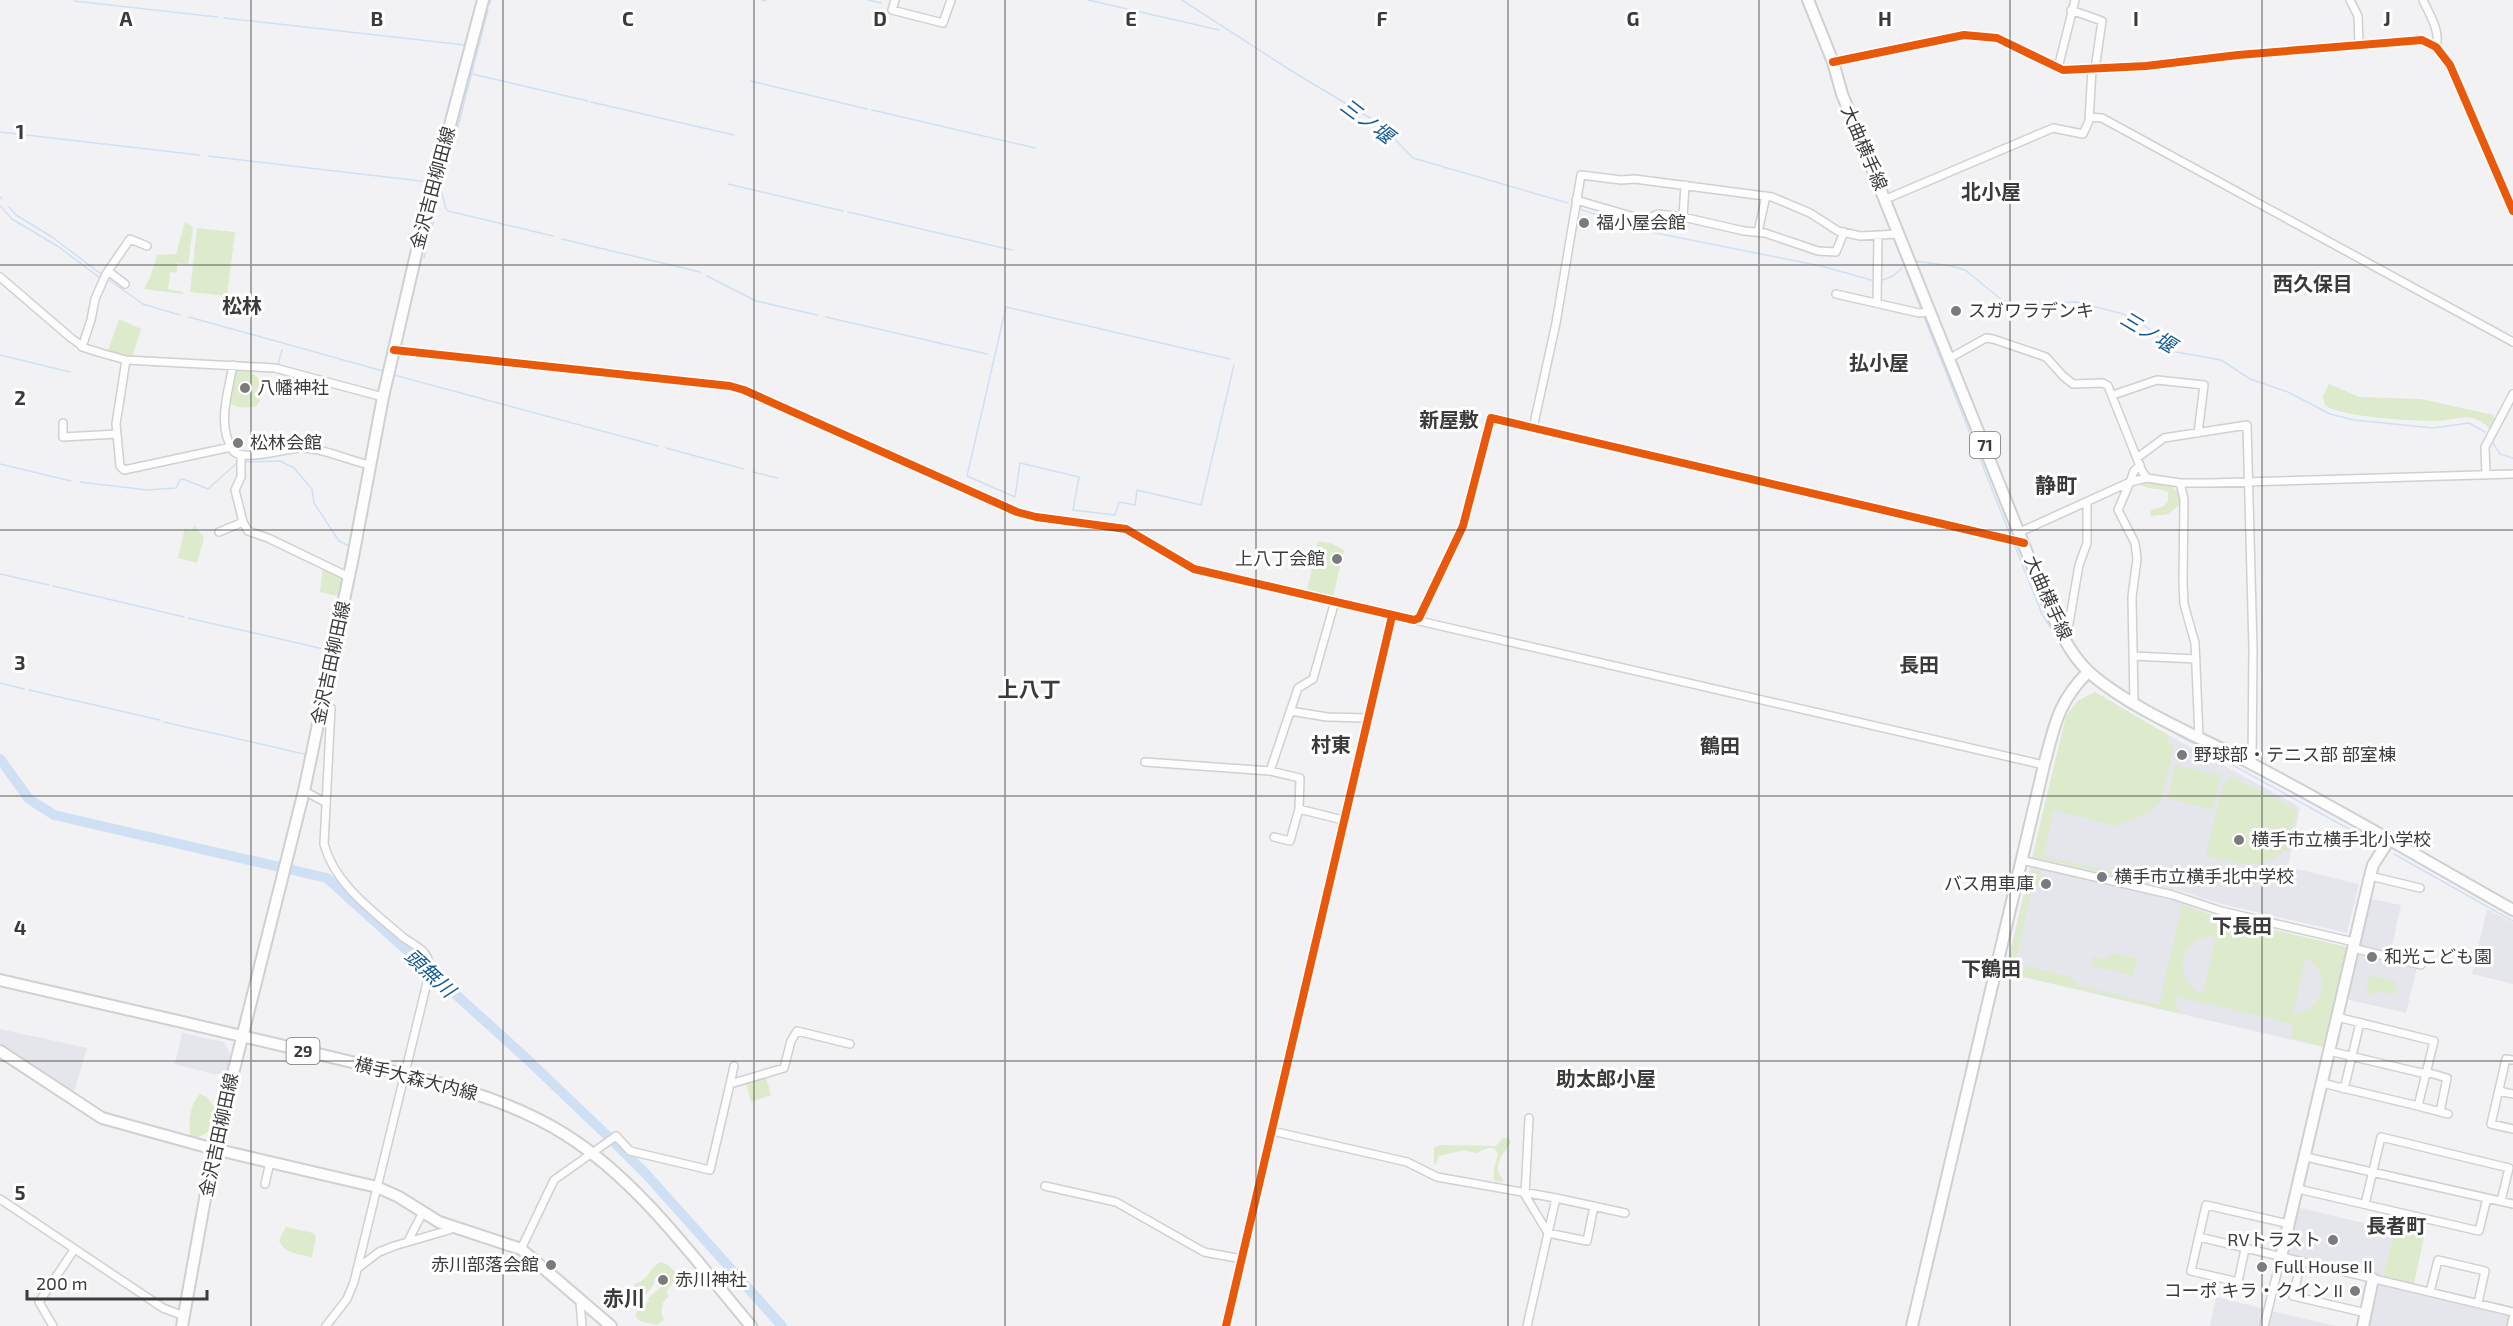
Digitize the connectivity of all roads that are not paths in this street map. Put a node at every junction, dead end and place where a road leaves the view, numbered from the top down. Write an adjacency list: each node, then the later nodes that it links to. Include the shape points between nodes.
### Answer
1 (483, 0): 34 (main road, 金沢吉田柳田線)
2 (895, 0): 3 (street, via 892,10 944,23)
3 (951, 0)
4 (1808, 0): 11 (main road, 大曲横手線 / 71)
5 (2075, 0): 8 (street)
6 (2350, 0): 9 (street, via 2358,16)
7 (2423, 0): 10 (street, via 2437,32)
8 (2071, 10): 12 (street); 13 (street, via 2102,21)
9 (2359, 45): 10 (street, via 2422,40); 13 (street)
10 (2436, 46): 19 (street, via 2450,66)
11 (1833, 62): 12 (street, via 1933,40 1984,35); 17 (main road, 大曲横手線 / 71, via 1842,94)
12 (2058, 68): 13 (street)
13 (2094, 69): 14 (street)
14 (2089, 117): 17 (street, via 2083,134 2053,128); 32 (street, via 2102,118)
15 (1685, 185): 16 (street); 18 (street, via 1581,175); 20 (street)
16 (1766, 196): 21 (street); 22 (street)
17 (1886, 199): 23 (main road, 大曲横手線 / 71)
18 (1576, 200): 20 (street, via 1645,220 1658,214); 42 (street, via 1556,323)
19 (2513, 211)
20 (1683, 217): 21 (street)
21 (1758, 232): 22 (street, via 1831,253 1836,252)
22 (1844, 232): 24 (street)
23 (1899, 234): 24 (street); 31 (main road, 大曲横手線 / 71)
24 (1878, 236): 30 (street)
25 (147, 246): 26 (street, via 130,239)
26 (108, 271): 28 (street); 33 (street, via 95,299)
27 (0, 277): 33 (street)
28 (125, 284)
29 (1836, 294): 30 (street)
30 (1877, 303): 31 (street)
31 (1931, 312): 35 (main road, 大曲横手線 / 71)
32 (2513, 342)
33 (82, 346): 36 (street)
34 (394, 350): 40 (main road, 金沢吉田柳田線); 61 (street, via 744,390 1017,512 1126,529 1194,569)
35 (1950, 358): 39 (street, via 1986,338 1993,339 2046,357 2073,384 2103,383); 58 (main road, 大曲横手線 / 71)
36 (126, 360): 37 (street); 44 (street)
37 (233, 365): 40 (street, via 275,368); 45 (street, via 224,404)
38 (2513, 394): 50 (street, via 2485,447)
39 (2113, 395): 43 (street, via 2157,380 2204,385); 47 (street)
40 (383, 397): 48 (main road, 金沢吉田柳田線)
41 (63, 423): 44 (street, via 63,437)
42 (1533, 428): 59 (street); 63 (street, via 1491,418 1463,526 1419,618)
43 (2198, 433): 47 (street, via 2164,438); 53 (street, via 2247,425)
44 (117, 434): 45 (street, via 120,466 124,470)
45 (231, 447): 46 (street)
46 (241, 455): 48 (street, via 300,448); 56 (street, via 241,477 235,490)
47 (2139, 462): 51 (street); 52 (street)
48 (370, 465): 60 (main road, 金沢吉田柳田線)
49 (2513, 474): 50 (street)
50 (2486, 475): 53 (street)
51 (2147, 478): 52 (street); 54 (street)
52 (2130, 482): 55 (street); 65 (street, via 2118,510 2135,543 2137,559 2132,597)
53 (2247, 482): 54 (street); 74 (street)
54 (2180, 483): 66 (street, via 2184,499 2184,604)
55 (2087, 502): 58 (street); 64 (street, via 2087,543 2079,566)
56 (243, 522): 57 (street); 60 (street, via 248,531)
57 (219, 532)
58 (2020, 532): 59 (main road, 大曲横手線 / 71)
59 (2024, 543): 64 (main road, 大曲横手線 / 71)
60 (349, 577): 69 (main road, 金沢吉田柳田線)
61 (1335, 601): 62 (street); 70 (street, via 1313,679 1298,688)
62 (1392, 616): 63 (street); 71 (street)
63 (1414, 620): 75 (street)
64 (2066, 641): 67 (main road, 大曲横手線 / 71)
65 (2133, 656): 66 (street); 68 (street)
66 (2196, 659): 72 (street)
67 (2088, 672): 68 (main road, 大曲横手線 / 71); 75 (main road, via 2071,689 2061,707)
68 (2134, 703): 72 (main road, 大曲横手線 / 71)
69 (322, 704): 77 (main road, 金沢吉田柳田線); 78 (street, via 331,708)
70 (1290, 711): 71 (street); 76 (street)
71 (1367, 718): 80 (street)
72 (2199, 737): 74 (main road, 大曲横手線 / 71)
73 (1145, 762): 76 (street)
74 (2253, 764): 82 (main road, 大曲横手線 / 71)
75 (2044, 765): 83 (main road)
76 (1270, 771): 79 (street, via 1299,778)
77 (304, 790): 78 (street); 92 (main road, 金沢吉田柳田線)
78 (325, 802): 100 (street, via 324,844 334,871 349,889 426,953 429,966 425,992)
79 (1299, 809): 80 (street); 81 (street, via 1290,841)
80 (1343, 820): 109 (street)
81 (1274, 837)
82 (2389, 840): 84 (main road); 86 (main road, 大曲横手線 / 71)
83 (2020, 860): 87 (street, via 2173,895); 156 (main road)
84 (2370, 876): 85 (street); 87 (main road)
85 (2420, 888)
86 (2513, 910)
87 (2353, 945): 88 (street); 90 (main road)
88 (2421, 965)
89 (0, 980): 92 (main road, 横手大森大内線 / 29)
90 (2337, 1017): 91 (street); 95 (main road)
91 (2360, 1023): 96 (street); 99 (street, via 2434,1041)
92 (242, 1036): 100 (main road, 横手大森大内線 / 29); 110 (main road, 金沢吉田柳田線)
93 (850, 1044): 102 (street, via 797,1031 784,1068)
94 (0, 1051): 110 (main road, via 102,1118)
95 (2329, 1051): 96 (street); 101 (main road)
96 (2352, 1057): 99 (street); 103 (street)
97 (2513, 1060): 104 (street, via 2506,1059)
98 (734, 1066): 102 (street)
99 (2426, 1073): 106 (street); 106 (street, via 2447,1078 2444,1113)
100 (403, 1075): 111 (main road, 横手大森大内線 / 29, via 508,1104); 117 (street)
101 (2322, 1083): 103 (street); 112 (main road)
102 (730, 1084): 111 (street, via 710,1170 630,1151 616,1136)
103 (2344, 1089): 106 (street)
104 (2499, 1091): 105 (street); 108 (street, via 2491,1124)
105 (2513, 1094)
106 (2418, 1106)
107 (1529, 1118): 119 (street)
108 (2513, 1129)
109 (1272, 1131): 119 (street, via 1407,1162 1437,1177); 138 (street)
110 (214, 1149): 113 (main road); 148 (main road, 金沢吉田柳田線)
111 (593, 1154): 134 (street, via 554,1180); 153 (main road, 横手大森大内線 / 29, via 660,1220)
112 (2306, 1157): 114 (street); 118 (main road)
113 (270, 1162): 115 (street); 117 (main road)
114 (2373, 1171): 121 (street); 123 (street, via 2381,1137 2509,1168); 124 (street)
115 (265, 1184)
116 (1045, 1186): 138 (street, via 1116,1202 1204,1252)
117 (377, 1187): 127 (main road); 140 (street)
118 (2298, 1189): 124 (street); 129 (main road)
119 (1525, 1192): 120 (street); 131 (street)
120 (1556, 1197): 126 (street); 131 (street)
121 (2487, 1197): 123 (street); 124 (street, via 2479,1231)
122 (0, 1199): 136 (street)
123 (2501, 1201): 125 (street)
124 (2365, 1204)
125 (2513, 1204)
126 (1594, 1206): 128 (street); 131 (street, via 1587,1241)
127 (423, 1212): 130 (main road); 133 (street)
128 (1625, 1213)
129 (2289, 1224): 132 (street, via 2206,1205); 137 (main road)
130 (451, 1226): 133 (street, via 449,1230); 134 (main road)
131 (1548, 1233): 155 (street)
132 (2199, 1237): 135 (street); 135 (street, via 2191,1271 2238,1282)
133 (408, 1241): 140 (street, via 379,1252)
134 (521, 1249): 143 (main road)
135 (2245, 1249): 137 (street)
136 (74, 1250): 148 (street); 149 (street, via 39,1302)
137 (2281, 1257): 139 (street); 157 (street)
138 (1242, 1259): 154 (street)
139 (2301, 1262): 141 (street); 146 (street, via 2293,1296)
140 (357, 1269): 150 (street, via 347,1299)
141 (2373, 1279): 142 (street); 146 (main road)
142 (2430, 1292): 144 (street); 144 (street, via 2438,1260 2485,1271)
143 (580, 1302): 151 (street); 152 (main road)
144 (2478, 1303): 145 (street)
145 (2513, 1312)
146 (2366, 1313): 158 (main road)
147 (2513, 1318): 159 (street)
148 (183, 1321)
149 (53, 1326)
150 (326, 1326)
151 (582, 1326)
152 (611, 1326)
153 (751, 1326)
154 (1226, 1326)
155 (1527, 1326)
156 (1912, 1326)
157 (2264, 1326)
158 (2363, 1326)
159 (2511, 1326)

